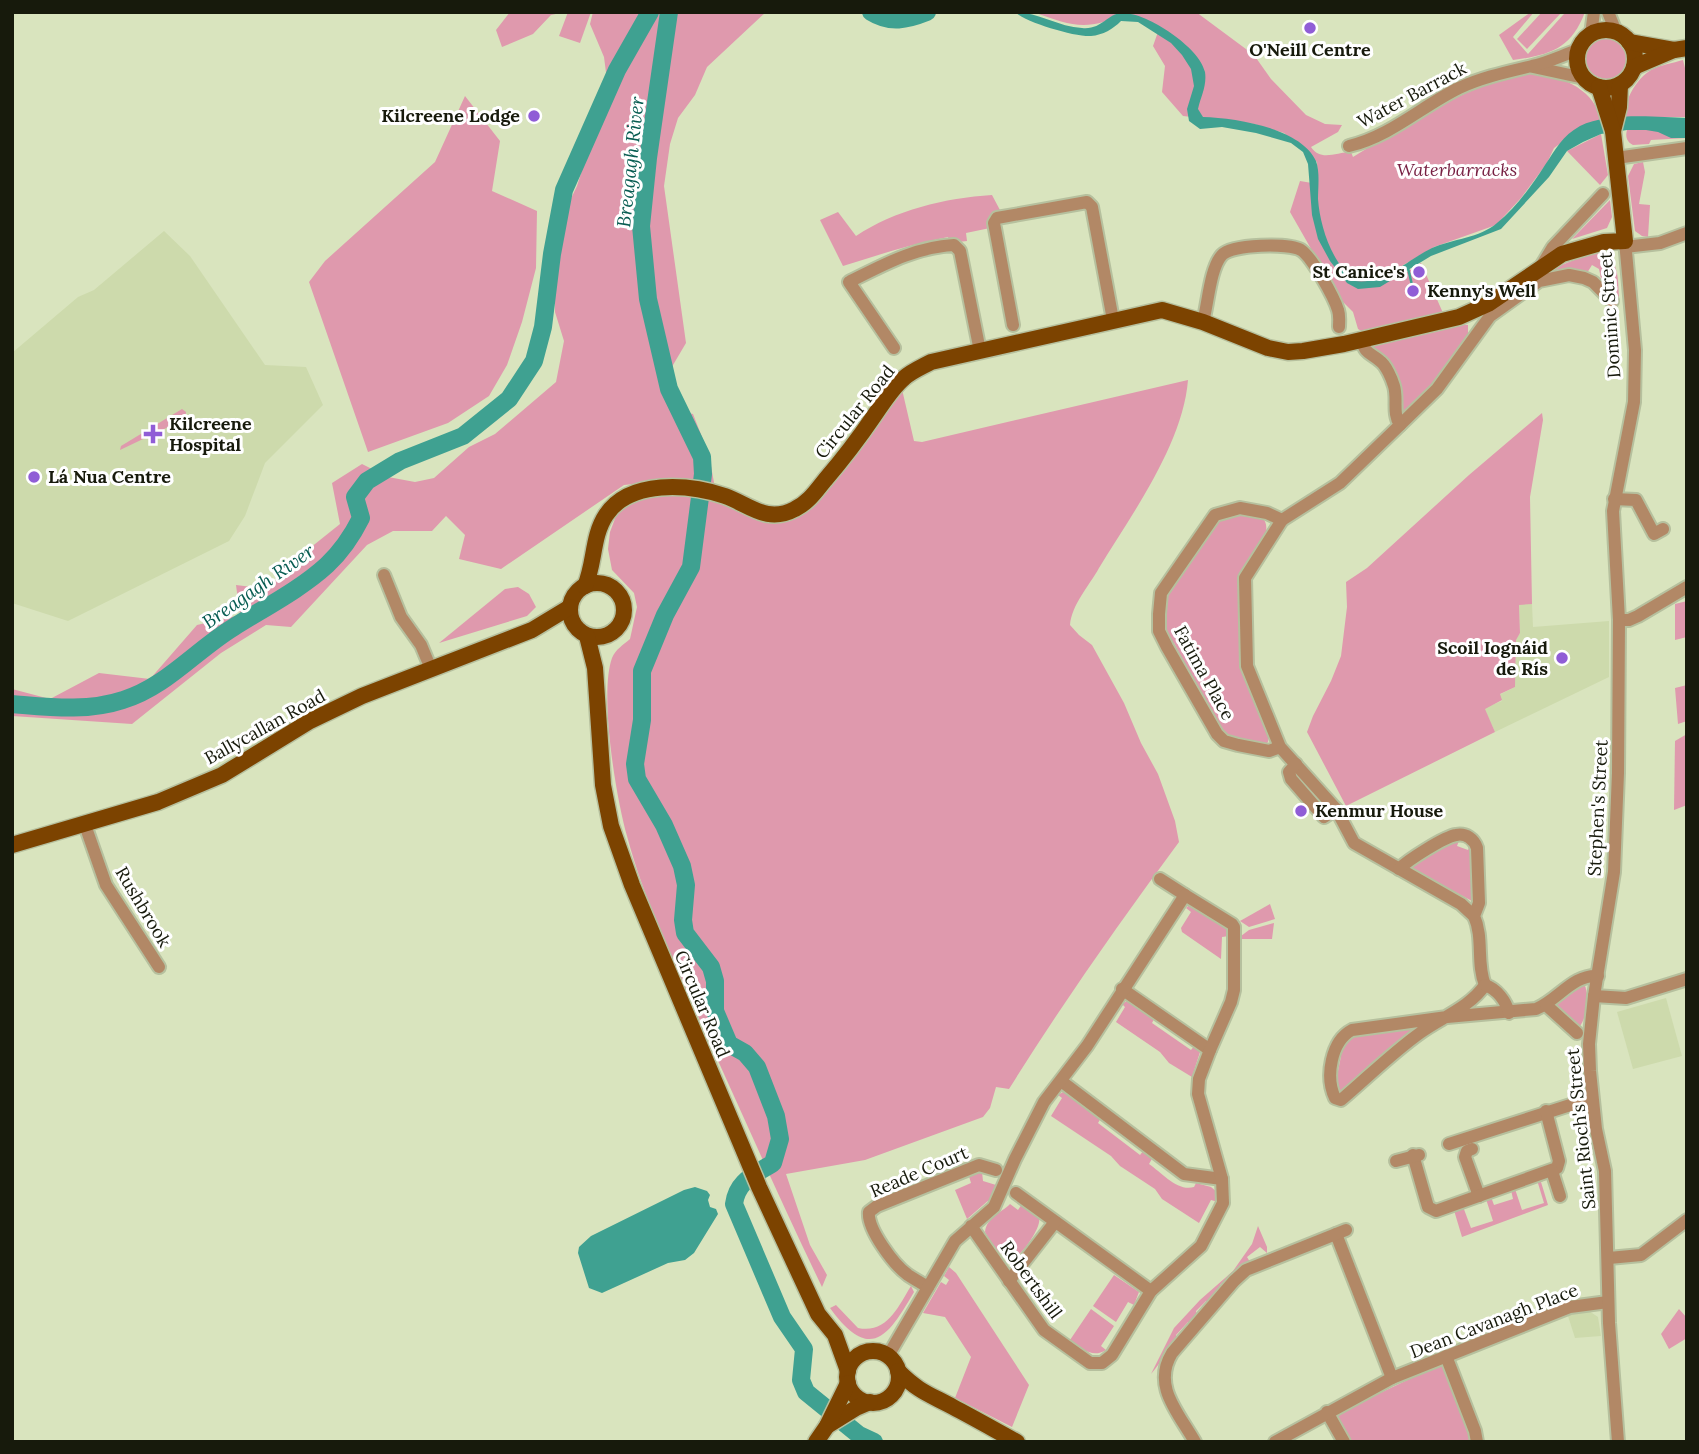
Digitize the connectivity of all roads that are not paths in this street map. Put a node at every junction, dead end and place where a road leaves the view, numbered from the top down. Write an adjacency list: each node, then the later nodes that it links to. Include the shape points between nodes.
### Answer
1 (1594, 12): 4 (street)
2 (1608, 12): 3 (street)
3 (1616, 32): 4 (main road); 5 (main road)
4 (1591, 34): 7 (main road)
5 (1629, 42): 6 (main road); 9 (main road)
6 (1680, 49): 9 (main road)
7 (1578, 50): 8 (street, Water Barrack); 10 (main road)
8 (1532, 66): 10 (street, Water Barrack); 14 (street, Water Barrack, via 1474,81 1389,131)
9 (1634, 67): 11 (main road)
10 (1584, 78): 12 (main road)
11 (1620, 85): 12 (main road); 13 (main road, Dominic Street)
12 (1599, 88): 13 (main road, Dominic Street)
13 (1612, 112): 16 (main road, Dominic Street)
14 (1349, 146)
15 (1687, 148): 16 (street)
16 (1616, 158): 19 (main road, Dominic Street)
17 (1603, 194): 20 (street)
18 (1687, 233): 19 (street, via 1660,243)
19 (1625, 244): 20 (main road, Circular Road, via 1582,247); 30 (street, Dominic Street, via 1635,350 1634,402)
20 (1542, 265): 26 (main road, Circular Road, via 1474,311)
21 (1612, 301): 29 (street, via 1594,276 1545,279 1499,309 1437,389)
22 (1113, 320): 23 (street, via 1087,202 997,218 994,223 1009,326); 24 (main road, Circular Road, via 1162,310); 28 (main road, Circular Road)
23 (1027, 322)
24 (1203, 322): 25 (street, via 1217,262 1232,248 1251,245 1300,250 1309,258 1338,309); 26 (main road, Circular Road, via 1288,352)
25 (1339, 327)
26 (1362, 341): 29 (street, via 1368,355 1382,362 1394,386)
27 (894, 348): 28 (street, via 849,282 905,255 954,245 960,251)
28 (979, 351): 33 (main road, Circular Road, via 931,362 903,378 816,492 794,510 762,513 714,493 650,488 621,500)
29 (1400, 425): 31 (street, via 1340,483)
30 (1614, 499): 32 (street, via 1636,500 1654,534); 39 (street, Dominic Street)
31 (1282, 520): 46 (street, Fatima Place, via 1245,578 1247,666); 46 (street, Fatima Place, via 1240,508 1215,515 1161,593 1159,614 1159,631 1217,734 1238,745 1269,751)
32 (1664, 529)
33 (597, 533): 35 (main road, Circular Road); 36 (main road, Circular Road, via 601,569)
34 (384, 575): 45 (street, via 401,617)
35 (585, 586): 36 (main road); 38 (main road, Circular Road)
36 (611, 587): 42 (main road, Circular Road, via 624,610)
37 (1687, 587): 39 (street, via 1638,616)
38 (570, 607): 40 (main road); 41 (main road, Ballycallan Road)
39 (1619, 621): 54 (street, Stephen's Street, via 1614,872)
40 (573, 624): 41 (main road, Ballycallan Road); 43 (main road)
41 (532, 630): 45 (main road, Ballycallan Road)
42 (612, 633): 43 (main road); 44 (main road, Circular Road)
43 (587, 636): 44 (main road, Circular Road)
44 (595, 668): 84 (main road, Circular Road, via 600,761 611,826 749,1165 818,1314)
45 (431, 669): 47 (main road, Ballycallan Road, via 310,721 222,775)
46 (1280, 747): 49 (street, Fatima Place, via 1296,764 1308,788 1335,809 1354,843)
47 (85, 825): 48 (main road, Ballycallan Road); 53 (street, Rushbrook, via 106,885)
48 (12, 845)
49 (1399, 869): 52 (street, Fatima Place); 52 (street, via 1455,835 1466,835 1477,848 1479,904)
50 (1160, 878): 51 (street, Robertshill)
51 (1185, 895): 57 (street); 63 (street, Robertshill, via 1234,928 1234,990)
52 (1474, 916): 56 (street)
53 (159, 967)
54 (1598, 976): 58 (street, Stephen's Street); 59 (street, via 1580,977)
55 (1687, 979): 58 (street, via 1626,998)
56 (1485, 985): 60 (street, via 1507,1004); 61 (street)
57 (1122, 989): 63 (street); 64 (street)
58 (1594, 996): 65 (street, Saint Rioch's Street, via 1589,1044)
59 (1546, 1005): 60 (street); 62 (street)
60 (1509, 1013): 61 (street)
61 (1447, 1017): 61 (street, via 1418,1034 1341,1100 1335,1098 1331,1074 1335,1049 1345,1034)
62 (1577, 1033)
63 (1210, 1049): 72 (street, Robertshill, via 1198,1094)
64 (1061, 1081): 72 (street, via 1184,1174); 78 (street, via 1040,1111 994,1207)
65 (1592, 1098): 66 (street); 79 (street, Saint Rioch's Street, via 1605,1171)
66 (1546, 1111): 67 (street); 71 (street, via 1559,1161)
67 (1448, 1144)
68 (1472, 1149): 74 (street, via 1465,1157)
69 (1396, 1161): 74 (street, via 1416,1155 1431,1211)
70 (996, 1170): 81 (street, Reade Court, via 979,1165 869,1212 869,1223 898,1266)
71 (1552, 1171): 74 (street); 75 (street)
72 (1222, 1179): 82 (street, Robertshill, via 1223,1203 1201,1246)
73 (1016, 1193): 77 (street)
74 (1479, 1196)
75 (1560, 1196)
76 (1687, 1220): 79 (street, via 1641,1255)
77 (1055, 1222): 80 (street); 82 (street)
78 (971, 1226): 80 (street, Robertshill); 81 (street, via 955,1241)
79 (1609, 1258): 83 (street, Saint Rioch's Street)
80 (1009, 1281): 82 (street, Robertshill, via 1044,1330 1090,1363 1102,1363 1112,1355)
81 (928, 1286): 86 (street)
82 (1151, 1291)
83 (1608, 1301): 87 (street, Dean Cavanagh Place, via 1570,1307); 102 (street, Saint Rioch's Street)
84 (835, 1335): 85 (main road, Circular Road); 90 (main road, Circular Road)
85 (870, 1351): 86 (main road); 90 (main road, via 854,1360)
86 (888, 1356): 88 (main road)
87 (1446, 1356): 89 (street, Dean Cavanagh Place); 101 (street)
88 (898, 1371): 91 (main road); 92 (main road, via 896,1389)
89 (1392, 1378): 94 (street, Dean Cavanagh Place); 98 (street, Dean Cavanagh Place, via 1341,1232 1246,1270 1172,1353 1164,1366 1163,1381)
90 (846, 1383): 93 (main road); 95 (main road)
91 (928, 1396): 92 (main road); 97 (main road)
92 (888, 1398): 93 (main road)
93 (863, 1405): 95 (main road)
94 (1327, 1412): 99 (street, Dean Cavanagh Place); 100 (street)
95 (830, 1423): 96 (main road)
96 (816, 1442)
97 (1017, 1442)
98 (1195, 1442)
99 (1275, 1442)
100 (1344, 1442)
101 (1477, 1442)
102 (1618, 1442)

